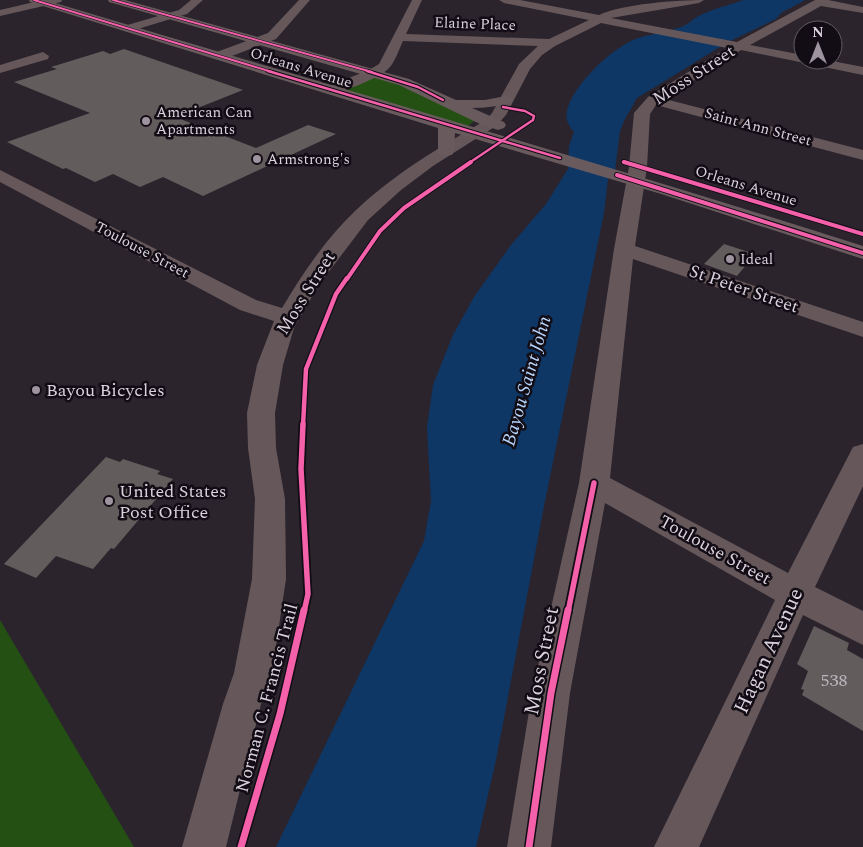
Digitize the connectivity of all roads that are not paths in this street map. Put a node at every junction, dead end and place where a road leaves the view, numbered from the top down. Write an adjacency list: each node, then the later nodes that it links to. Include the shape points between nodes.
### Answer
1 (57, 0): 9 (street)
2 (113, 0): 13 (street, Orleans Avenue)
3 (198, 0): 13 (street)
4 (305, 0): 17 (street, via 272,36)
5 (418, 0): 16 (street)
6 (504, 0): 10 (street)
7 (699, 0): 14 (street, via 616,12)
8 (821, 1): 11 (street); 19 (street, Moss Street)
9 (39, 2): 12 (street); 15 (street, Orleans Avenue)
10 (527, 2): 14 (street)
11 (863, 10)
12 (0, 13)
13 (171, 16): 15 (street); 17 (street, Orleans Avenue)
14 (600, 19): 18 (street); 19 (street)
15 (128, 28): 21 (street, Orleans Avenue)
16 (398, 37): 18 (street, Elaine Place); 27 (street, via 384,66)
17 (261, 42): 21 (street); 23 (street, Orleans Avenue)
18 (551, 44): 32 (street, via 524,67)
19 (733, 45): 22 (street); 30 (street, Moss Street)
20 (42, 56): 25 (street)
21 (220, 56): 28 (street, Orleans Avenue)
22 (793, 57)
23 (334, 62): 27 (street, Orleans Avenue); 28 (street)
24 (843, 68): 26 (street)
25 (0, 69)
26 (863, 72)
27 (374, 73): 29 (street); 31 (street, Orleans Avenue, via 418,87)
28 (291, 78): 29 (street, Orleans Avenue)
29 (331, 90): 33 (street, Orleans Avenue)
30 (653, 100): 34 (street, Saint Ann Street); 35 (street, Moss Street, via 642,113)
31 (450, 103): 32 (street, Orleans Avenue); 32 (street, via 480,105)
32 (491, 119): 33 (street, Moss Street); 35 (street, Orleans Avenue, via 565,152)
33 (445, 138): 40 (street, Moss Street, via 427,162 361,216 331,252)
34 (863, 155)
35 (628, 171): 37 (street, Orleans Avenue); 38 (street, Moss Street); 39 (street, Orleans Avenue)
36 (0, 175): 40 (street, Toulouse Street, via 248,305)
37 (863, 234)
38 (624, 249): 41 (street, St Peter Street); 43 (street, Moss Street)
39 (863, 253)
40 (288, 318): 46 (street, Moss Street, via 276,344 262,413 262,448 270,499 269,579 252,673)
41 (863, 330)
42 (863, 456): 44 (street, Hagan Avenue)
43 (594, 483): 44 (street, Toulouse Street); 47 (street, Moss Street, via 551,693)
44 (795, 594): 45 (street, Toulouse Street); 48 (street, Hagan Avenue)
45 (863, 629)
46 (204, 847)
47 (529, 847)
48 (676, 847)

